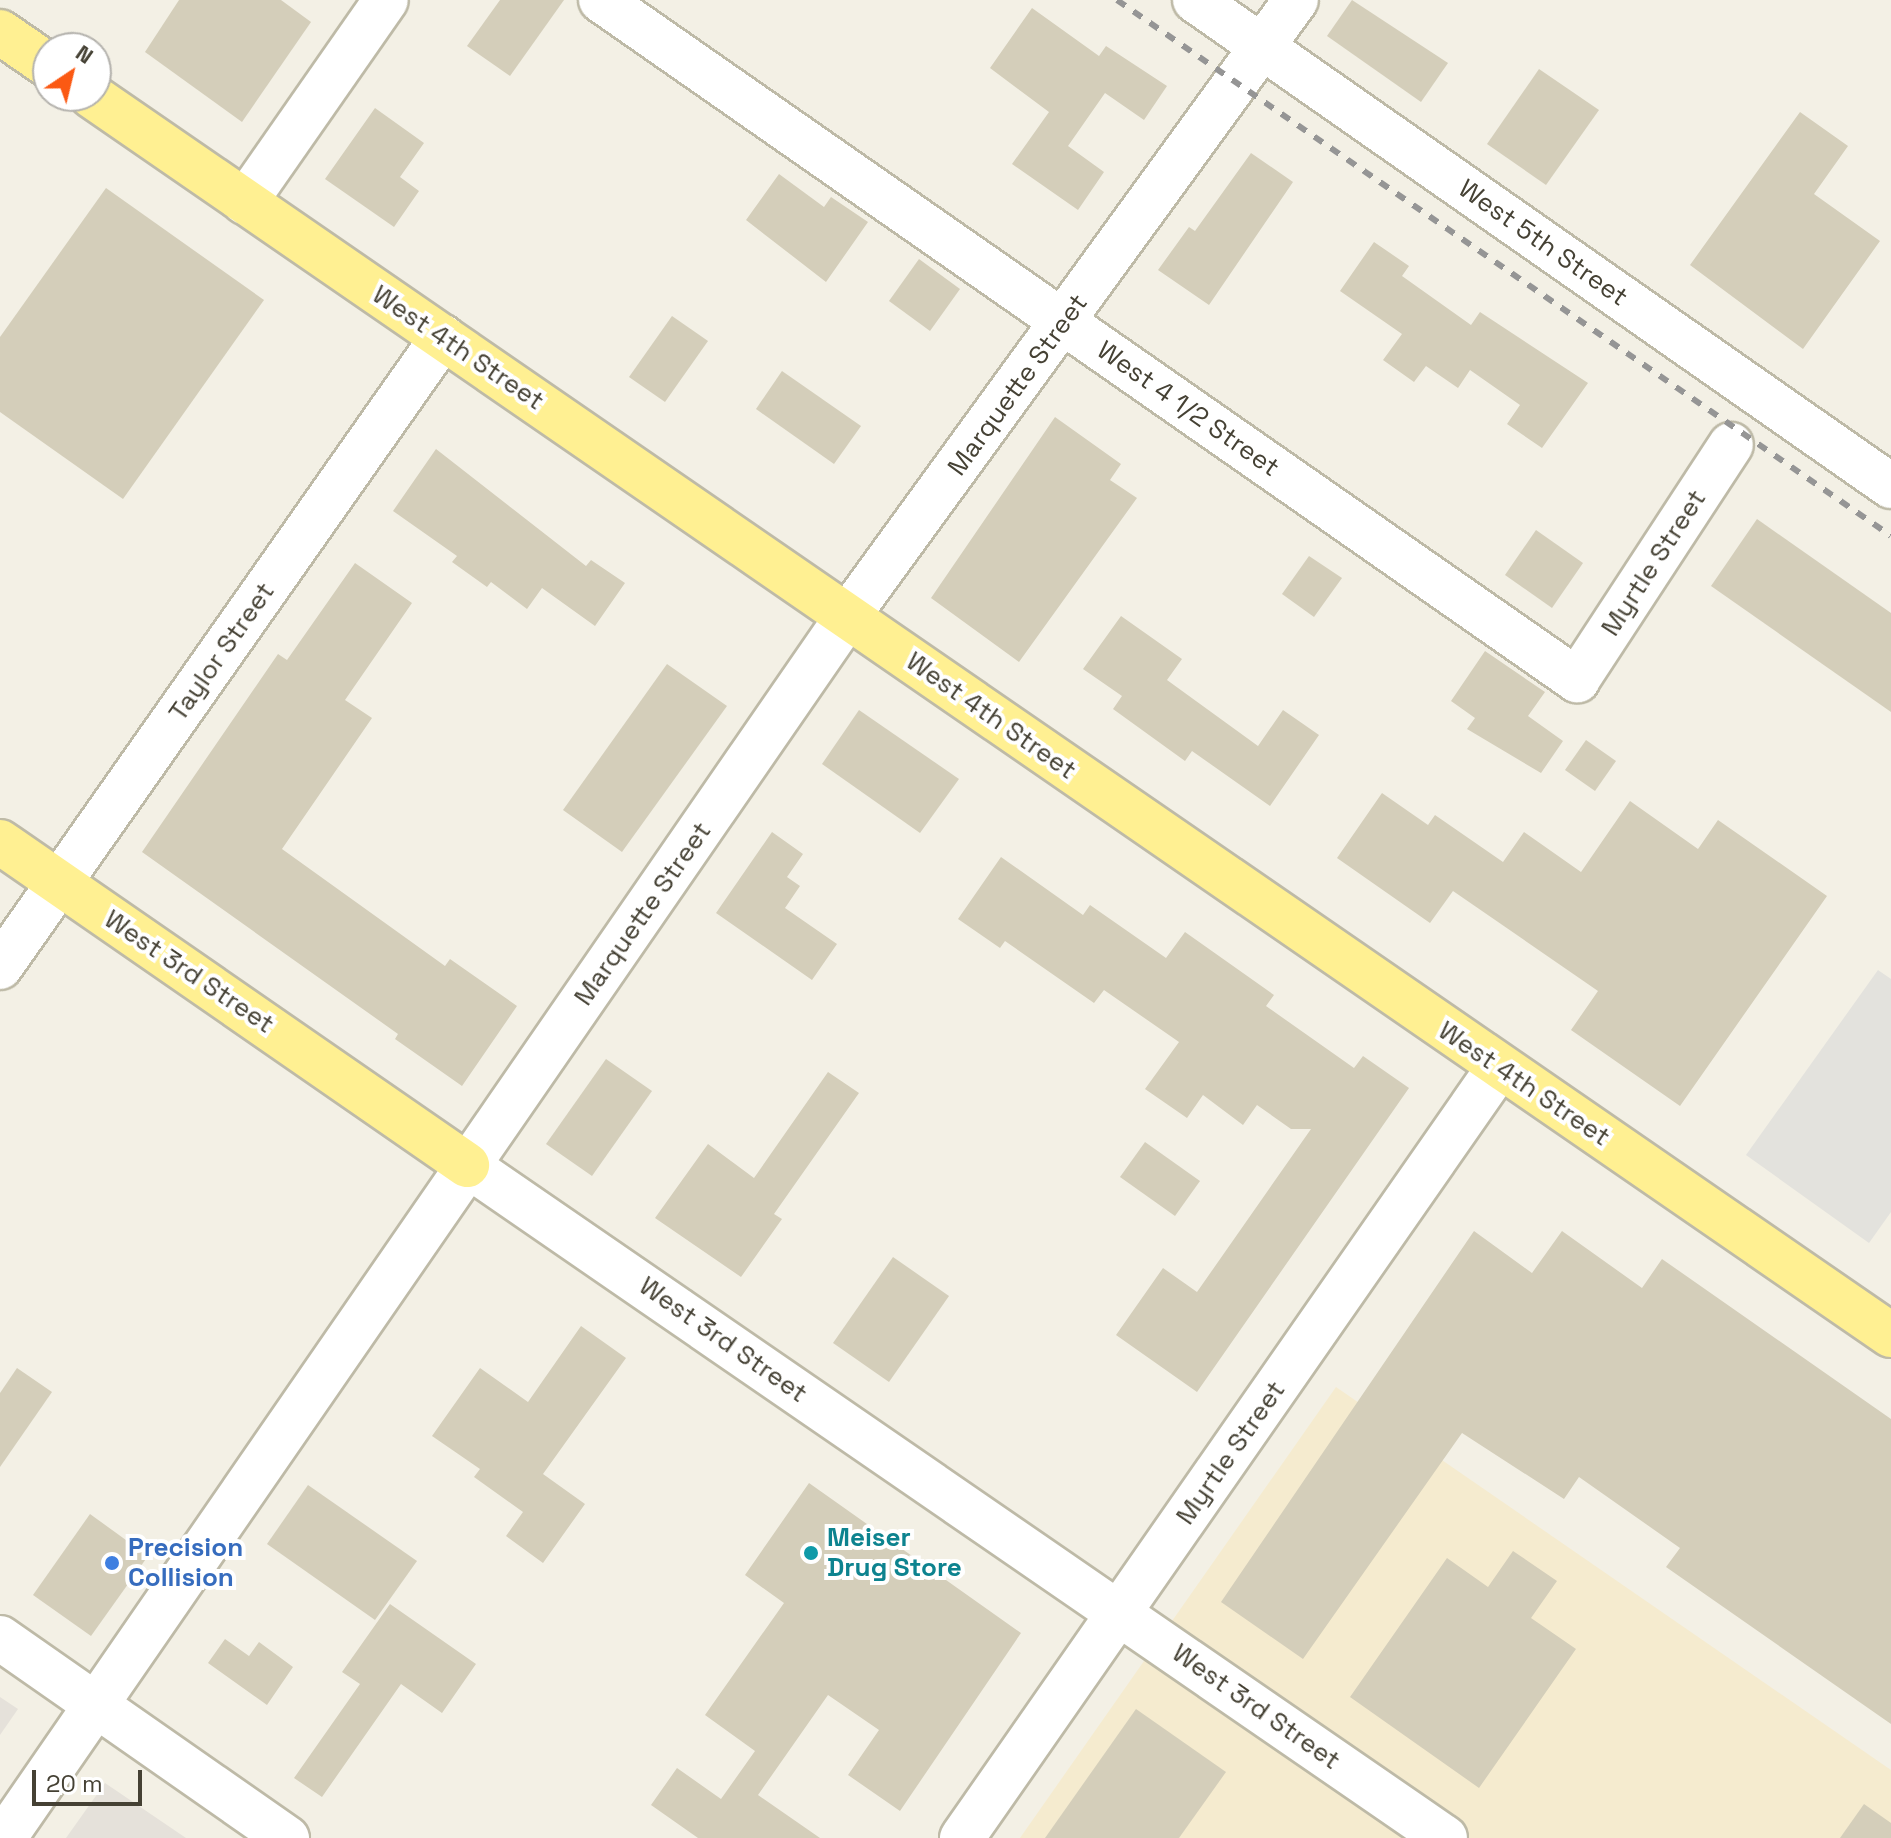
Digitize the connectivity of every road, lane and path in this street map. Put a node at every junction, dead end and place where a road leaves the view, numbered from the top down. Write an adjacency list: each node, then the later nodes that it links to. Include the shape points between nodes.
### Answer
1 (601, 0): 10 (street, West 4 1/2 Street)
2 (1195, 0): 6 (street, West 5th Street)
3 (1296, 0): 6 (street, Marquette Street)
4 (370, 6): 9 (street)
5 (0, 32): 7 (main road)
6 (1262, 47): 10 (street, Marquette Street); 13 (street, West 5th Street)
7 (32, 54)
8 (112, 110): 9 (main road, West 4th Street)
9 (245, 202): 11 (main road, West 4th Street)
10 (1065, 323): 14 (street, Marquette Street); 15 (street, West 4 1/2 Street)
11 (443, 337): 14 (main road, West 4th Street); 17 (street, Taylor Street)
12 (1731, 445): 15 (street, Myrtle Street)
13 (1891, 486)
14 (847, 617): 19 (main road, West 4th Street); 20 (street, Marquette Street)
15 (1577, 680)
16 (0, 842): 17 (main road, West 3rd Street)
17 (58, 883): 18 (street, Taylor Street); 20 (main road, West 3rd Street)
18 (0, 967)
19 (1499, 1067): 21 (main road, West 4th Street); 22 (street, Myrtle Street)
20 (467, 1165): 22 (street, West 3rd Street); 24 (street, Marquette Street)
21 (1891, 1335)
22 (1121, 1614): 27 (street, Myrtle Street); 28 (street, West 3rd Street)
23 (0, 1638): 24 (street)
24 (97, 1706): 25 (street, Marquette Street); 26 (street)
25 (4, 1838)
26 (287, 1838)
27 (962, 1838)
28 (1445, 1838)

